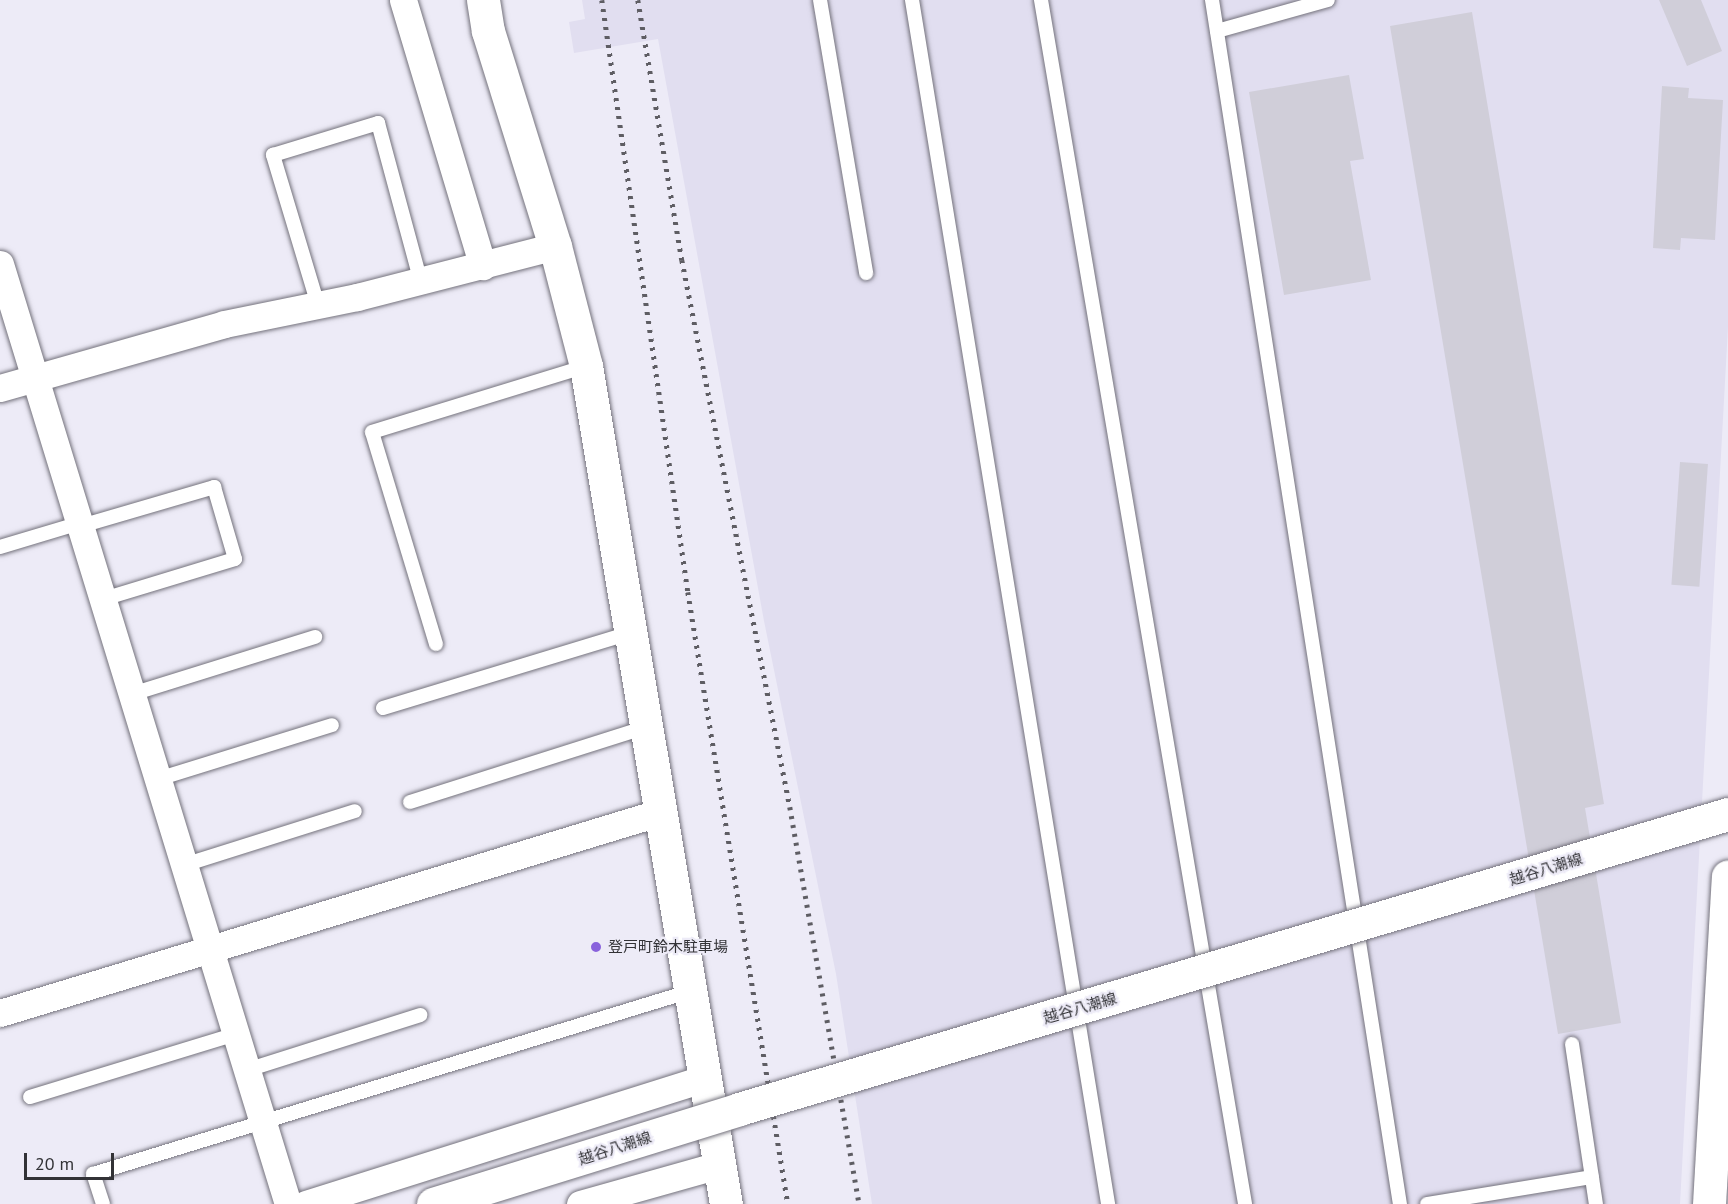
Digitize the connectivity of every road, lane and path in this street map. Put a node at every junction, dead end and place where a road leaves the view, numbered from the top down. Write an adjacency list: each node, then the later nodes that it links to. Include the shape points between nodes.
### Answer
1 (403, 0): 11 (street)
2 (483, 0): 9 (street, via 488,31)
3 (820, 0): 12 (lane)
4 (912, 0): 53 (lane)
5 (1041, 0): 54 (lane)
6 (1212, 0): 8 (lane)
7 (1328, 0): 8 (lane)
8 (1217, 31): 55 (lane)
9 (555, 246): 11 (street); 15 (street)
10 (0, 264): 16 (street)
11 (483, 266): 13 (street)
12 (866, 273)
13 (420, 279): 14 (street); 14 (lane, via 378,123 273,155)
14 (318, 305): 16 (street, via 225,324)
15 (586, 366): 21 (street); 23 (lane, via 372,432)
16 (35, 377): 17 (street); 18 (street)
17 (0, 388)
18 (80, 524): 19 (lane); 20 (street); 20 (lane, via 214,487 235,559)
19 (0, 547)
20 (103, 599): 24 (street)
21 (630, 633): 25 (lane); 27 (street)
22 (315, 637): 24 (lane)
23 (436, 644)
24 (132, 694): 28 (street)
25 (383, 708)
26 (332, 725): 28 (lane)
27 (646, 727): 29 (lane); 31 (street)
28 (158, 780): 33 (street)
29 (410, 802)
30 (355, 811): 33 (lane)
31 (661, 812): 35 (street); 36 (street)
32 (1728, 814): 50 (street, 越谷八潮線, bridge)
33 (184, 865): 35 (street)
34 (1728, 877): 58 (street)
35 (210, 950): 37 (street); 39 (street)
36 (692, 992): 42 (street); 44 (lane)
37 (0, 1013)
38 (420, 1016): 41 (lane)
39 (236, 1034): 41 (street); 43 (lane)
40 (1572, 1044): 46 (lane)
41 (247, 1070): 44 (street)
42 (705, 1078): 45 (street); 49 (street)
43 (30, 1097)
44 (263, 1122): 47 (lane, via 93,1174); 48 (street)
45 (719, 1166): 51 (street); 52 (street)
46 (1592, 1177): 56 (lane); 57 (lane)
47 (103, 1204)
48 (288, 1204)
49 (306, 1204)
50 (433, 1204)
51 (580, 1204)
52 (726, 1204)
53 (1108, 1204)
54 (1245, 1204)
55 (1400, 1204)
56 (1427, 1204)
57 (1596, 1204)
58 (1709, 1204)

